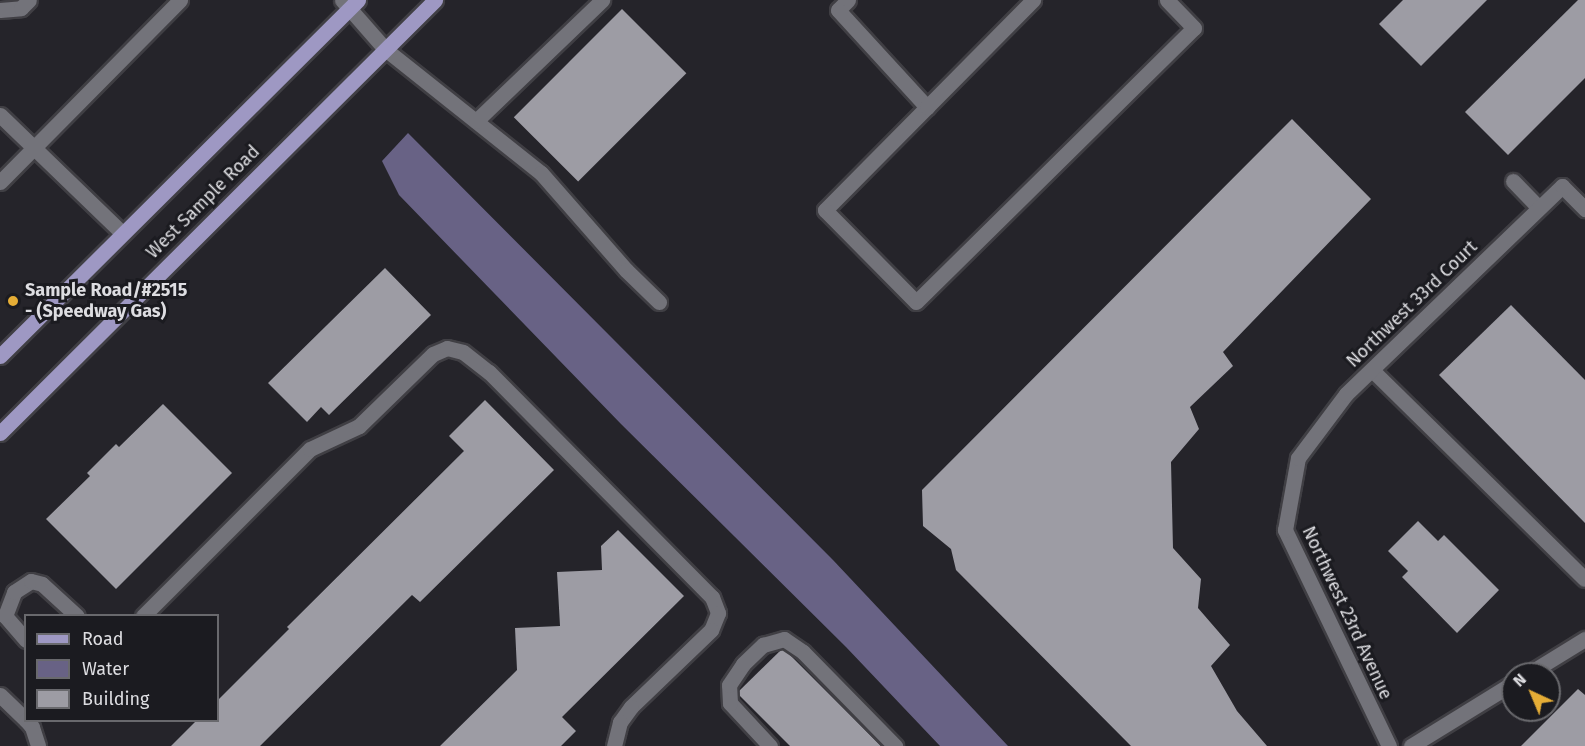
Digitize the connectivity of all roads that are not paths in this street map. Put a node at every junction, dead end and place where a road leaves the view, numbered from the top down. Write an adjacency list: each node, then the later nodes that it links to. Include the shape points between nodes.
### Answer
1 (29, 0): 9 (street, via 21,8)
2 (180, 0): 14 (street)
3 (435, 0): 10 (main road, West Sample Road)
4 (602, 0): 13 (street)
5 (848, 0): 11 (street, via 838,10)
6 (1034, 0): 11 (street)
7 (1167, 0): 11 (street, via 1194,28 915,302 825,210)
8 (350, 3): 10 (street); 19 (main road, West Sample Road)
9 (0, 10)
10 (385, 49): 13 (street); 23 (main road, West Sample Road)
11 (927, 107)
12 (0, 115): 14 (street)
13 (476, 121): 20 (street, via 541,173)
14 (34, 147): 16 (street); 19 (street)
15 (1513, 181): 17 (street)
16 (0, 182)
17 (1539, 208): 18 (street, Northwest 33rd Court, via 1562,186); 22 (street, Northwest 33rd Court)
18 (1585, 209)
19 (122, 233): 21 (main road, West Sample Road)
20 (659, 302)
21 (0, 356)
22 (1372, 370): 24 (street, Northwest 33rd Court, via 1346,394); 25 (street)
23 (0, 433)
24 (1298, 458): 39 (street, Northwest 23rd Avenue, via 1286,530)
25 (1585, 579)
26 (76, 614): 28 (street, via 42,584 32,581 14,592 5,616)
27 (144, 614): 36 (street, via 310,449 359,426 433,354 447,348 463,352 489,372 712,597 718,613 711,630 620,722)
28 (24, 638)
29 (1585, 639): 30 (street)
30 (1548, 662)
31 (1501, 690): 40 (street)
32 (2, 702): 33 (street)
33 (24, 718)
34 (30, 722): 35 (street)
35 (38, 746)
36 (614, 746)
37 (770, 746): 38 (street, via 730,703 729,686 763,645 784,639 803,652)
38 (895, 746)
39 (1389, 746)
40 (1411, 746)

